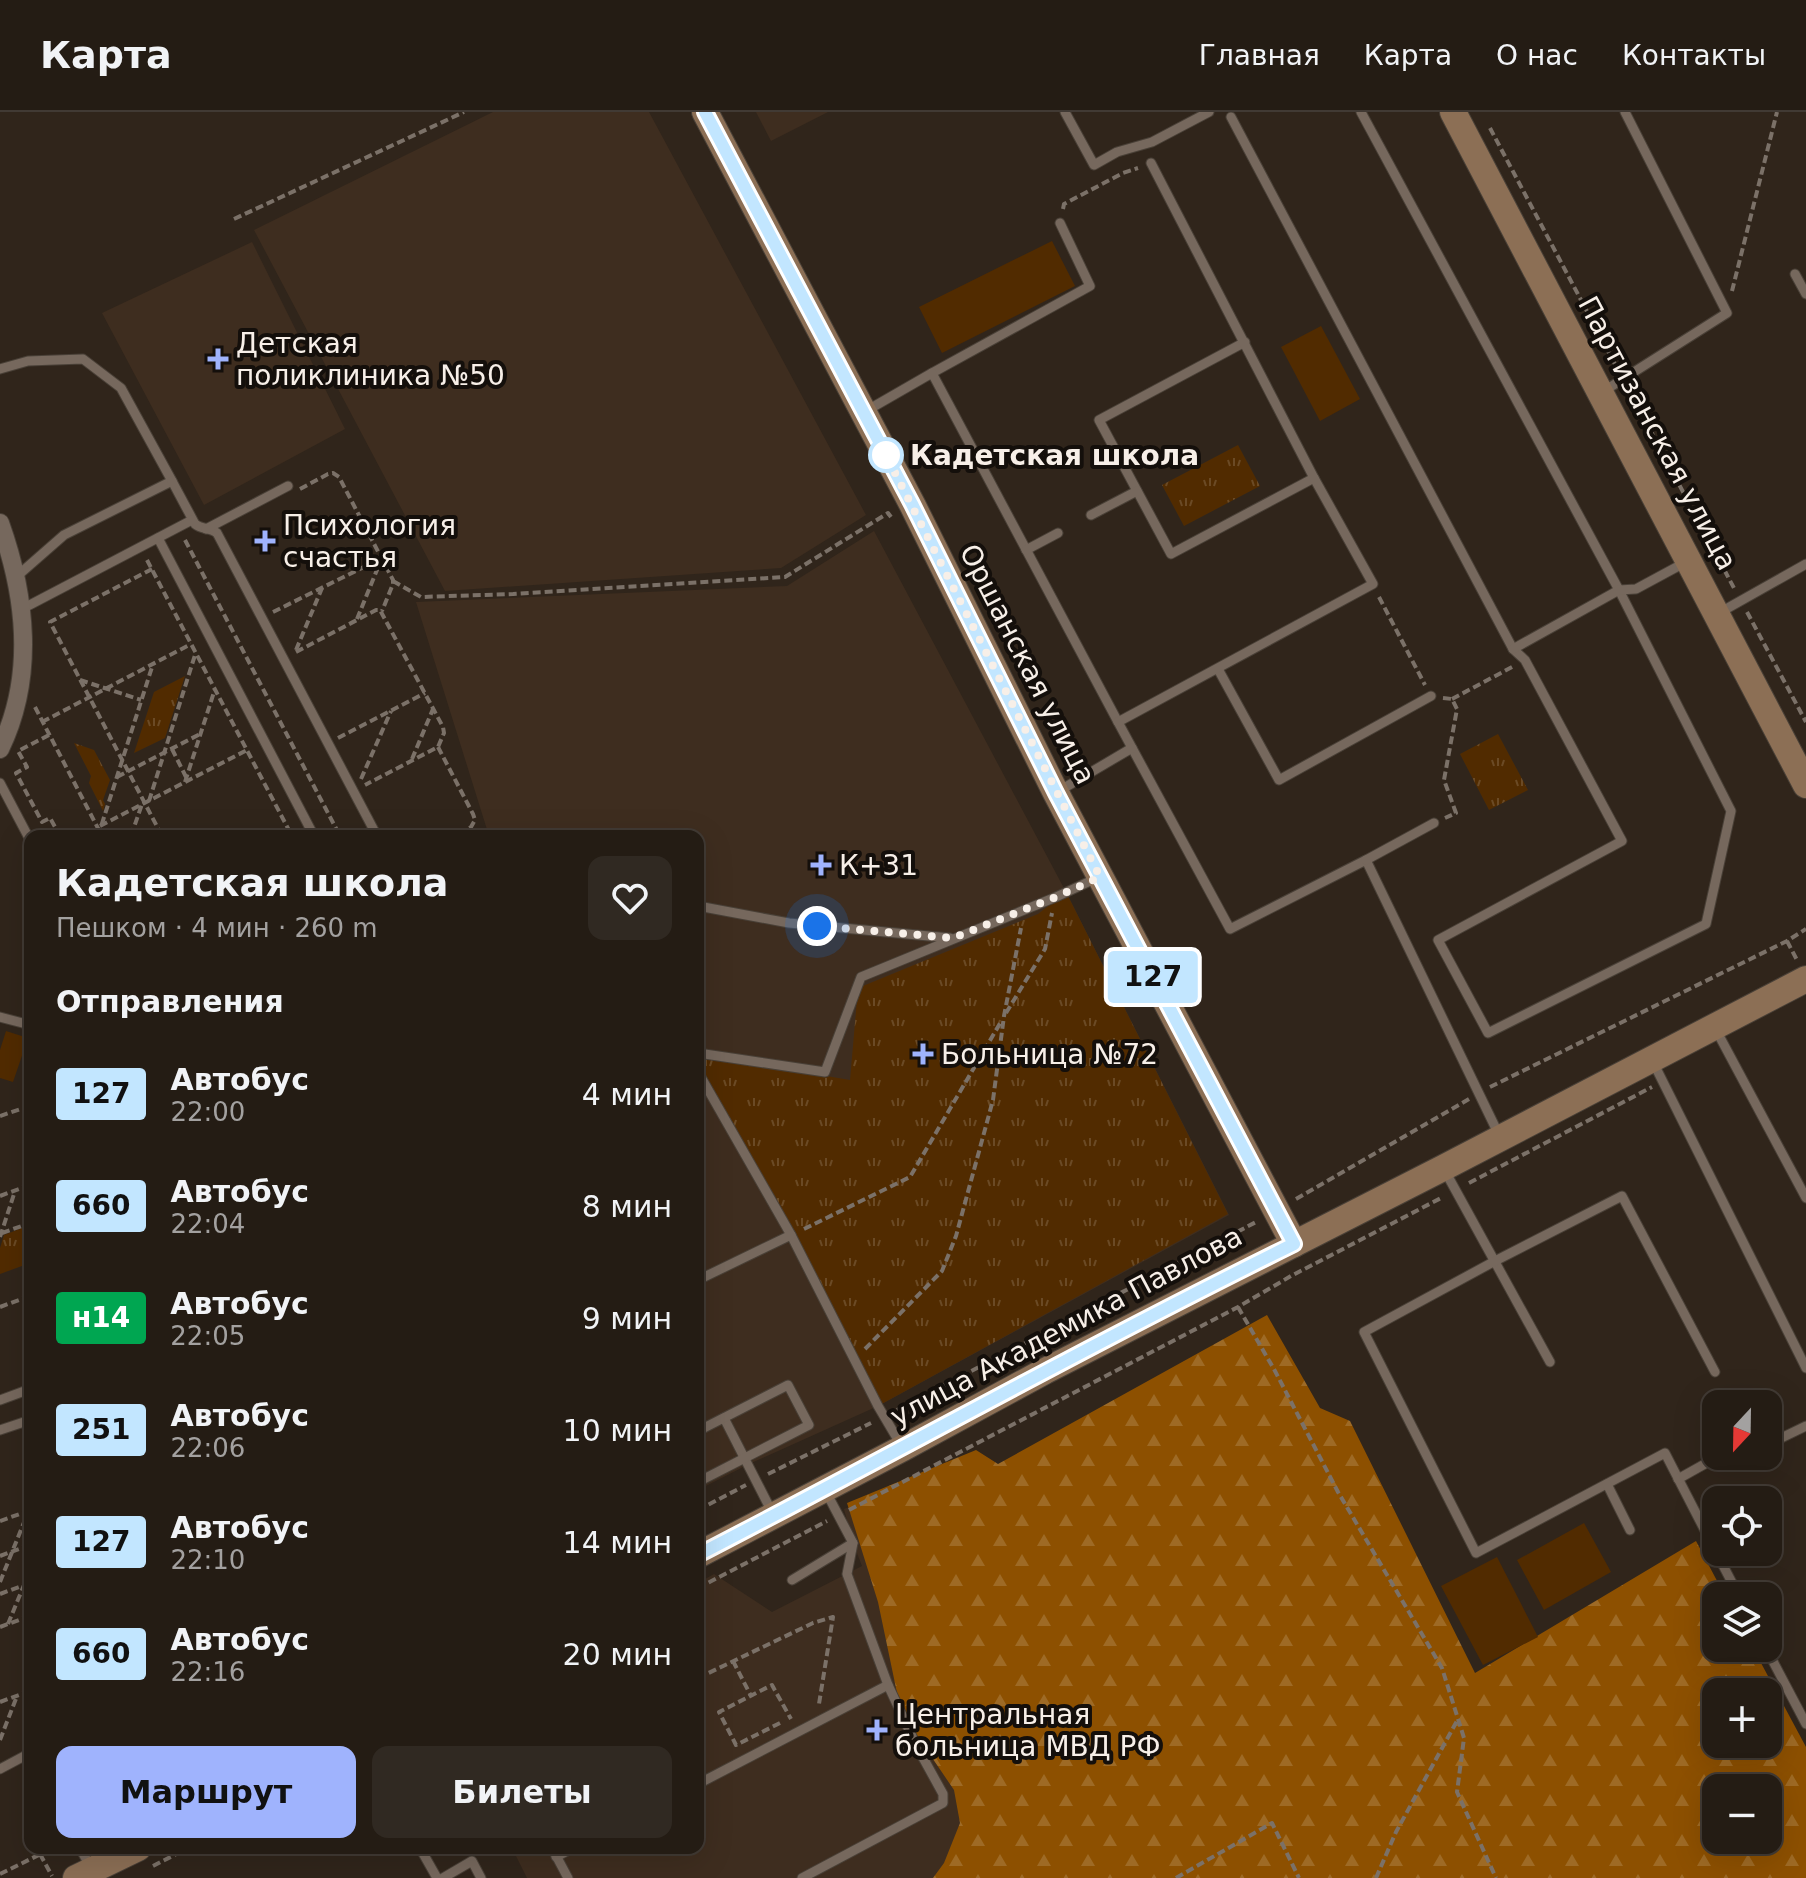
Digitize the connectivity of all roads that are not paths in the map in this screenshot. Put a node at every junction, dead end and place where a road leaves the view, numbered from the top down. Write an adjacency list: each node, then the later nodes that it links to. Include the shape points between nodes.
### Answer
1 (705, 112): 16 (street, Оршанская улица)
2 (1065, 112): 3 (lane, via 1094,165)
3 (1209, 112)
4 (1361, 112): 31 (lane)
5 (1453, 112): 15 (street, Партизанская улица)
6 (1625, 112): 15 (lane, via 1727,313)
7 (1231, 117): 34 (lane)
8 (1151, 163): 12 (lane)
9 (1060, 223): 14 (lane, via 1090,286)
10 (1795, 274): 11 (lane)
11 (1806, 294)
12 (1245, 342): 17 (lane); 20 (lane, via 1099,420)
13 (0, 369): 18 (lane, via 28,361 83,359 121,388)
14 (932, 373): 16 (lane); 27 (lane)
15 (1612, 386): 28 (street, Партизанская улица)
16 (863, 412): 42 (street, Оршанская улица)
17 (1314, 478): 20 (lane, via 1171,554); 35 (lane, via 1373,584)
18 (172, 481): 22 (lane); 30 (lane, via 64,535)
19 (288, 486): 24 (lane)
20 (1137, 491): 21 (lane)
21 (1091, 515)
22 (192, 520): 24 (lane); 26 (lane)
23 (0, 523): 30 (street)
24 (206, 529): 46 (lane, via 217,533)
25 (1058, 533): 27 (lane)
26 (158, 538): 32 (lane); 45 (lane)
27 (1026, 550): 37 (lane)
28 (1689, 560): 31 (lane, via 1636,589); 33 (street, Партизанская улица)
29 (1806, 564): 33 (lane)
30 (16, 577): 32 (street)
31 (1619, 590): 34 (lane); 34 (lane, via 1731,811 1706,924 1488,1033 1438,940 1622,841 1525,660)
32 (21, 610): 39 (street, via 21,681)
33 (1716, 615): 41 (street, Партизанская улица)
34 (1513, 649)
35 (1218, 669): 36 (lane, via 1279,780); 37 (lane)
36 (1431, 696)
37 (1118, 722): 38 (lane)
38 (1132, 748): 42 (lane); 47 (lane, via 1230,929)
39 (0, 749)
40 (0, 783): 44 (lane)
41 (1806, 785)
42 (1056, 793): 48 (street, Оршанская улица)
43 (1434, 823): 47 (lane)
44 (25, 830)
45 (311, 830)
46 (374, 830)
47 (1366, 860): 58 (lane)
48 (1100, 877): 50 (lane); 62 (street, Оршанская улица)
49 (704, 907): 50 (lane, via 789,923)
50 (953, 938): 55 (lane, via 861,977 825,1072)
51 (1806, 979): 54 (street, улица Академика Павлова)
52 (0, 1017): 53 (lane)
53 (24, 1023)
54 (1714, 1026): 56 (street, улица Академика Павлова); 60 (lane)
55 (704, 1054)
56 (1651, 1059): 58 (street, улица Академика Павлова); 66 (lane)
57 (704, 1083): 61 (lane)
58 (1501, 1138): 59 (street, улица Академика Павлова)
59 (1443, 1168): 62 (street, улица Академика Павлова); 63 (lane)
60 (1806, 1198)
61 (791, 1235): 64 (lane); 76 (lane)
62 (1294, 1244): 76 (street, улица Академика Павлова)
63 (1495, 1261): 65 (lane); 67 (lane, via 1622,1196); 81 (lane, via 1364,1332 1476,1553)
64 (704, 1277)
65 (1550, 1362)
66 (1806, 1368)
67 (1715, 1372)
68 (24, 1391): 69 (lane)
69 (0, 1400)
70 (724, 1418): 73 (lane); 77 (lane); 77 (lane, via 788,1385 809,1425)
71 (24, 1422): 74 (lane)
72 (1806, 1426): 75 (lane)
73 (704, 1428)
74 (0, 1430)
75 (1782, 1438)
76 (903, 1448): 82 (street, улица Академика Павлова)
77 (745, 1458): 79 (lane); 83 (lane)
78 (1702, 1466): 80 (lane)
79 (704, 1479)
80 (1678, 1479): 81 (lane, via 1665,1453); 84 (lane)
81 (1607, 1484): 85 (lane)
82 (825, 1489): 83 (street, улица Академика Павлова); 86 (lane)
83 (773, 1515): 87 (street, улица Академика Павлова)
84 (1702, 1525)
85 (1630, 1530)
86 (853, 1543): 88 (lane); 90 (lane, via 847,1574)
87 (704, 1552)
88 (792, 1580)
89 (1773, 1662): 91 (lane)
90 (888, 1685): 94 (lane); 102 (lane, via 943,1803)
91 (1806, 1724)
92 (24, 1756): 93 (lane)
93 (0, 1769)
94 (704, 1781)
95 (424, 1854): 99 (lane)
96 (555, 1854): 101 (lane)
97 (145, 1857): 98 (street)
98 (91, 1868)
99 (440, 1878): 100 (lane, via 472,1861)
100 (481, 1878)
101 (568, 1878)
102 (802, 1878)

